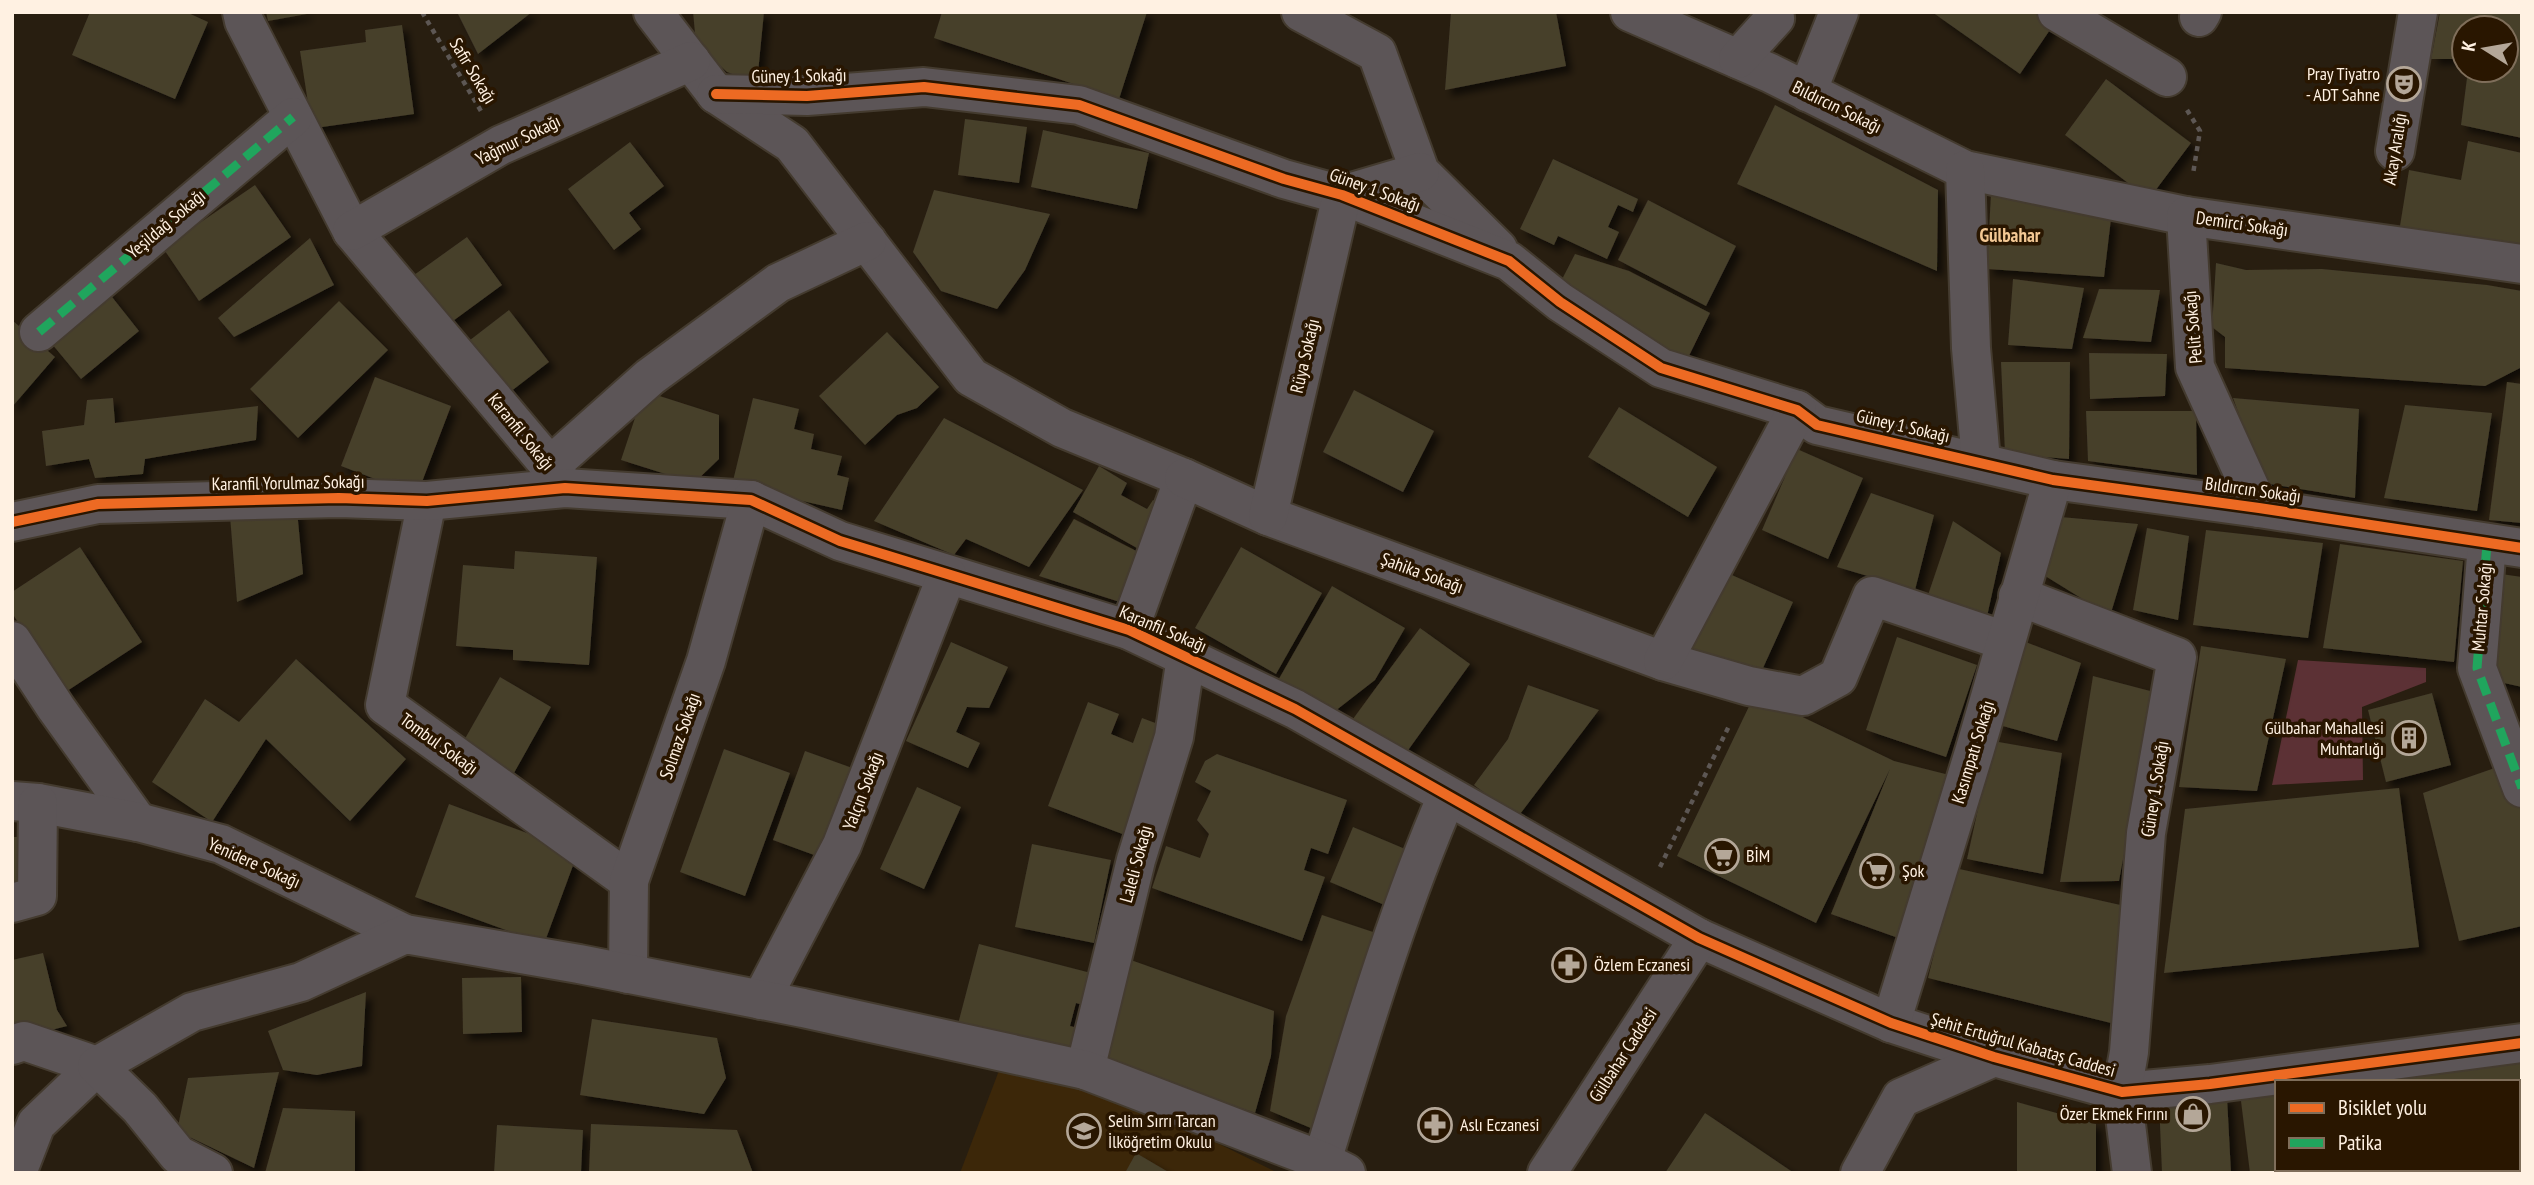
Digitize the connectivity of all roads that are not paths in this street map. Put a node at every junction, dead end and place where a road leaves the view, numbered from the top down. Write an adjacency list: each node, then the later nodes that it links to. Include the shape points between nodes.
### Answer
1 (243, 12): 14 (street, Karanfil Sokağı)
2 (653, 12): 10 (street)
3 (1301, 12): 17 (street, via 1377,53)
4 (1630, 12): 9 (street, Bıldırcın Sokağı)
5 (1773, 12): 9 (street, via 1775,18)
6 (1839, 12): 12 (street)
7 (2057, 12): 11 (street)
8 (2418, 12): 15 (street, Akay Aralığı)
9 (1738, 60): 12 (street, Bıldırcın Sokağı)
10 (691, 61): 13 (street); 20 (street, Yağmur Sokağı, via 501,145)
11 (2167, 76)
12 (1807, 92): 16 (street, Bıldırcın Sokağı)
13 (716, 94): 18 (street, Güney 1 Sokağı, via 807,96 924,87 1079,105); 21 (street, Şahika Sokağı, via 792,144)
14 (293, 117): 20 (street, Karanfil Sokağı); 24 (street, Yeşildağ Sokağı)
15 (2395, 151)
16 (1965, 170): 19 (street, Demirci Sokağı); 26 (street)
17 (1420, 172): 18 (street); 22 (street)
18 (1342, 195): 22 (street, Güney 1 Sokağı); 33 (street, Rüya Sokağı)
19 (2186, 216): 23 (street, Demirci Sokağı); 32 (street, Pelit Sokağı, via 2195,367)
20 (352, 231): 27 (street, Karanfil Sokağı)
21 (867, 241): 27 (street, via 778,284 650,377); 28 (street, Şahika Sokağı, via 971,377 1062,428)
22 (1509, 261): 25 (street, Güney 1 Sokağı, via 1560,302 1661,368)
23 (2522, 264)
24 (39, 331)
25 (1797, 410): 26 (street, Güney 1 Sokağı, via 1817,425); 42 (street)
26 (1980, 461): 29 (street, Bıldırcın Sokağı)
27 (557, 477): 30 (street, Karanfil Sokağı); 31 (street, Karanfil Yorulmaz Sokağı)
28 (1184, 478): 33 (street, Şahika Sokağı); 38 (street)
29 (2053, 480): 32 (street, Bıldırcın Sokağı); 37 (street, Kasımpatı Sokağı)
30 (751, 500): 36 (street, Karanfil Sokağı, via 840,541); 47 (street, Solmaz Sokağı, via 706,661)
31 (427, 501): 34 (street, Karanfil Yorulmaz Sokağı, via 339,498 98,504); 47 (street, Tombul Sokağı, via 385,705)
32 (2259, 508): 35 (street, Bıldırcın Sokağı)
33 (1268, 516): 42 (street, Şahika Sokağı)
34 (12, 522)
35 (2504, 546): 43 (street, Muhtar Sokağı, via 2477,668)
36 (947, 576): 38 (street, Karanfil Sokağı); 52 (street, Yalçın Sokağı, via 842,845)
37 (2018, 596): 40 (street, Kasımpatı Sokağı); 59 (street, Güney 1. Sokağı, via 2177,657 2146,833)
38 (1129, 630): 41 (street, Karanfil Sokağı)
39 (12, 641): 46 (street)
40 (2005, 641): 42 (street, Şahika Sokağı, via 1872,596 1838,677 1803,696 1749,686); 53 (street, Kasımpatı Sokağı)
41 (1186, 657): 44 (street, Karanfil Sokağı, via 1295,709); 58 (street, Laleli Sokağı, via 1174,737 1136,860)
42 (1663, 660)
43 (2522, 788)
44 (1447, 796): 50 (street, Karanfil Sokağı); 60 (street, via 1375,990)
45 (25, 802): 46 (street, Yenidere Sokağı); 48 (street, via 37,896)
46 (138, 822): 49 (street, Yenidere Sokağı, via 221,845)
47 (629, 881): 51 (street, Solmaz Sokağı)
48 (12, 903)
49 (405, 934): 51 (street, Yenidere Sokağı); 57 (street, via 301,982 192,1012)
50 (1699, 938): 53 (street, Şehit Ertuğrul Kabataş Caddesi, via 1822,992); 63 (street, Gülbahar Caddesi)
51 (628, 974): 52 (street, Yenidere Sokağı)
52 (761, 1000): 58 (street, Yenidere Sokağı)
53 (1894, 1013): 56 (street, Şehit Ertuğrul Kabataş Caddesi); 59 (street, Şehit Ertuğrul Kabataş Caddesi)
54 (2521, 1038): 59 (street, Şehit Ertuğrul Kabataş Caddesi, via 2210,1084)
55 (12, 1045): 57 (street, via 24,1041)
56 (1994, 1057): 59 (street, Şehit Ertuğrul Kabataş Caddesi); 64 (street, via 1901,1098)
57 (97, 1066): 61 (street, via 36,1124); 62 (street, via 140,1108 178,1155)
58 (1085, 1070): 60 (street, Yenidere Sokağı)
59 (2125, 1080): 65 (street)
60 (1334, 1167)
61 (17, 1173)
62 (214, 1173)
63 (1547, 1173)
64 (1860, 1173)
65 (2132, 1173)

